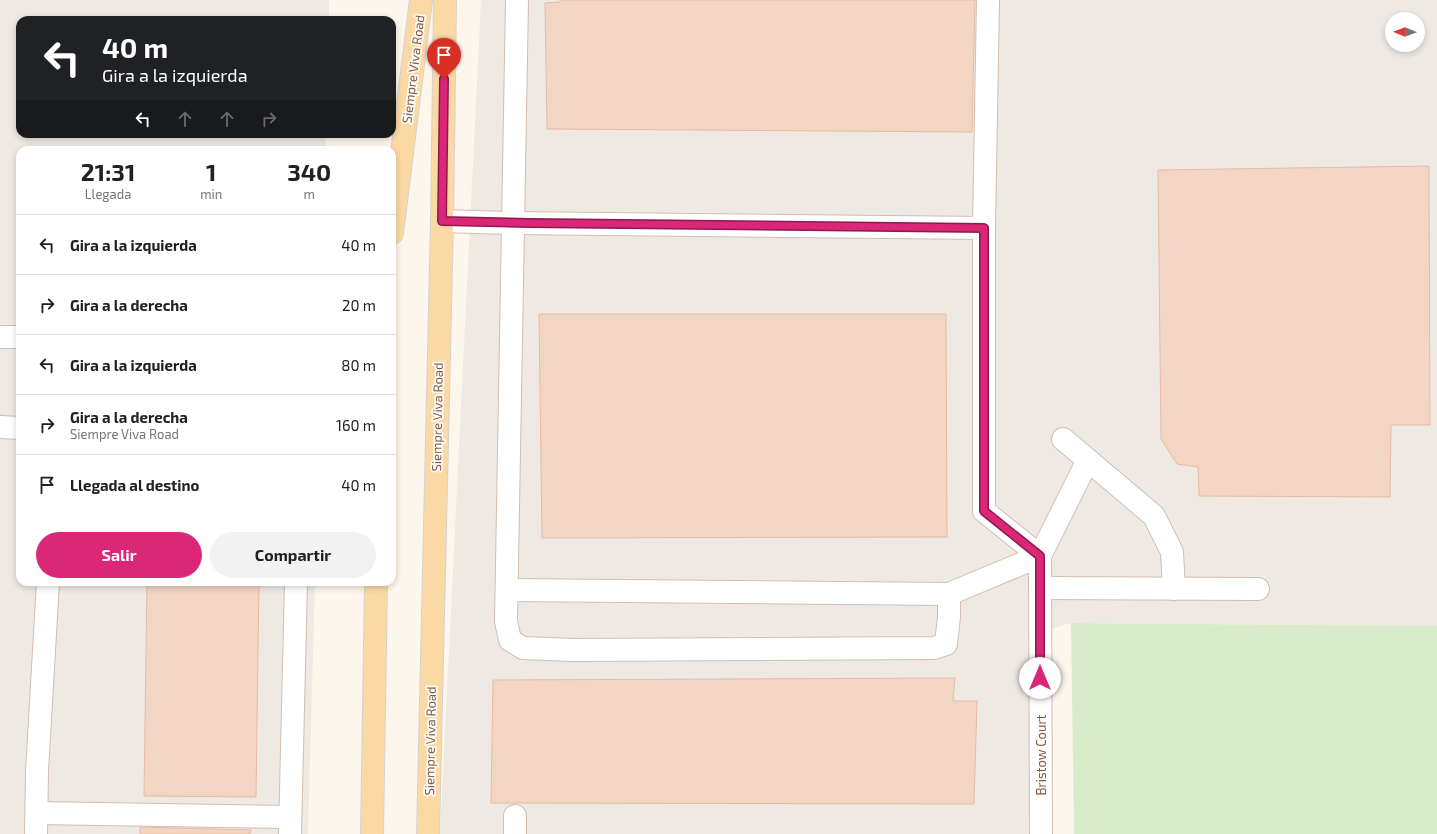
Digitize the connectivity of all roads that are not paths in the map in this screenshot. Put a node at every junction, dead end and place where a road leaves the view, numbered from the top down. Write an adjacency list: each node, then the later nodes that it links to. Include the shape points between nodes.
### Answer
1 (421, 0): 5 (main road, Siempre Viva Road)
2 (445, 0): 6 (main road, Siempre Viva Road)
3 (517, 0): 7 (street)
4 (988, 0): 8 (street)
5 (396, 201)
6 (442, 221): 7 (street); 27 (main road, Siempre Viva Road)
7 (513, 223): 8 (street); 22 (street)
8 (984, 228): 15 (street, via 984,511)
9 (0, 336): 10 (street)
10 (16, 337)
11 (0, 427): 12 (street)
12 (16, 428)
13 (1063, 439): 14 (street)
14 (1088, 460): 15 (street); 20 (street, via 1154,516 1172,552)
15 (1040, 556): 19 (street, Bristow Court); 23 (street)
16 (48, 586): 24 (street)
17 (296, 586): 25 (street)
18 (376, 586): 26 (main road)
19 (1040, 588): 20 (street); 28 (street, Bristow Court)
20 (1174, 589): 21 (street)
21 (1258, 589)
22 (507, 590): 23 (street); 23 (street, via 506,621 510,640 523,648 573,650 934,648 946,644)
23 (949, 594)
24 (36, 823): 25 (street)
25 (290, 825)
26 (372, 834)
27 (428, 834)
28 (1041, 834)

